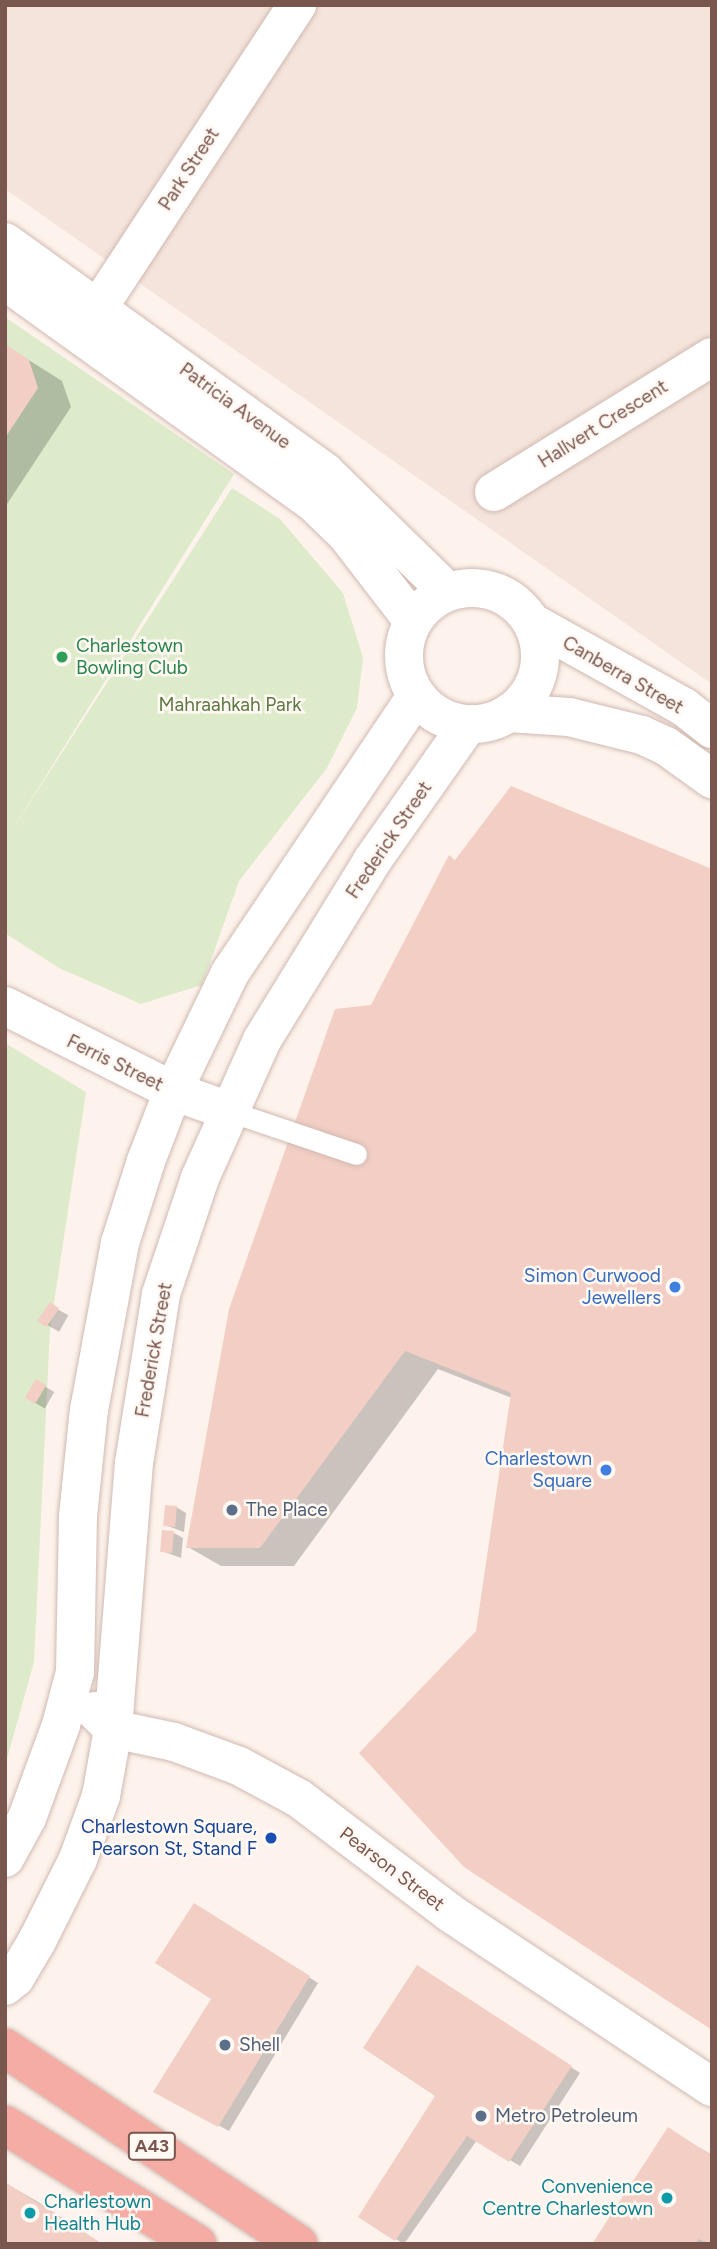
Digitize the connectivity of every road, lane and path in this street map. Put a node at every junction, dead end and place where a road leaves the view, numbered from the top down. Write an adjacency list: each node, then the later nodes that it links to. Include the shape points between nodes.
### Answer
1 (297, 5): 4 (street, Park Street)
2 (5, 242): 4 (street, Patricia Avenue)
3 (5, 281): 4 (street, Patricia Avenue)
4 (90, 320): 7 (street, Patricia Avenue, via 326,473); 8 (street, Patricia Avenue, via 314,503 346,534)
5 (712, 356): 6 (street, Hallvert Crescent)
6 (494, 492)
7 (448, 592): 8 (street); 9 (street, via 471,587 494,591 516,603)
8 (413, 621): 10 (street, via 404,665)
9 (533, 623): 11 (street, via 540,647 539,673 524,702); 13 (street, Canberra Street, via 684,707)
10 (416, 696): 12 (street, via 440,715); 16 (street, via 230,974)
11 (509, 713): 12 (street, via 499,720); 14 (street, via 569,717 642,735)
12 (467, 726): 17 (street, Frederick Street, via 372,861 262,1040)
13 (712, 729)
14 (712, 779)
15 (5, 1006): 16 (street, Ferris Street)
16 (173, 1091): 17 (street, Ferris Street); 19 (street, via 120,1243 101,1334 78,1516)
17 (229, 1111): 18 (lane); 20 (street, Frederick Street, via 200,1178 161,1294 134,1463)
18 (356, 1154)
19 (75, 1672): 20 (street, via 83,1695); 21 (street, via 27,1818)
20 (113, 1729): 22 (street, Frederick Street, via 101,1796 78,1859 16,1978); 24 (street, Pearson Street, via 174,1742 239,1766 300,1799 450,1913)
21 (5, 1858)
22 (5, 1986)
23 (5, 2048): 27 (highway, A43)
24 (712, 2087)
25 (5, 2125): 26 (highway)
26 (197, 2244)
27 (298, 2244)

